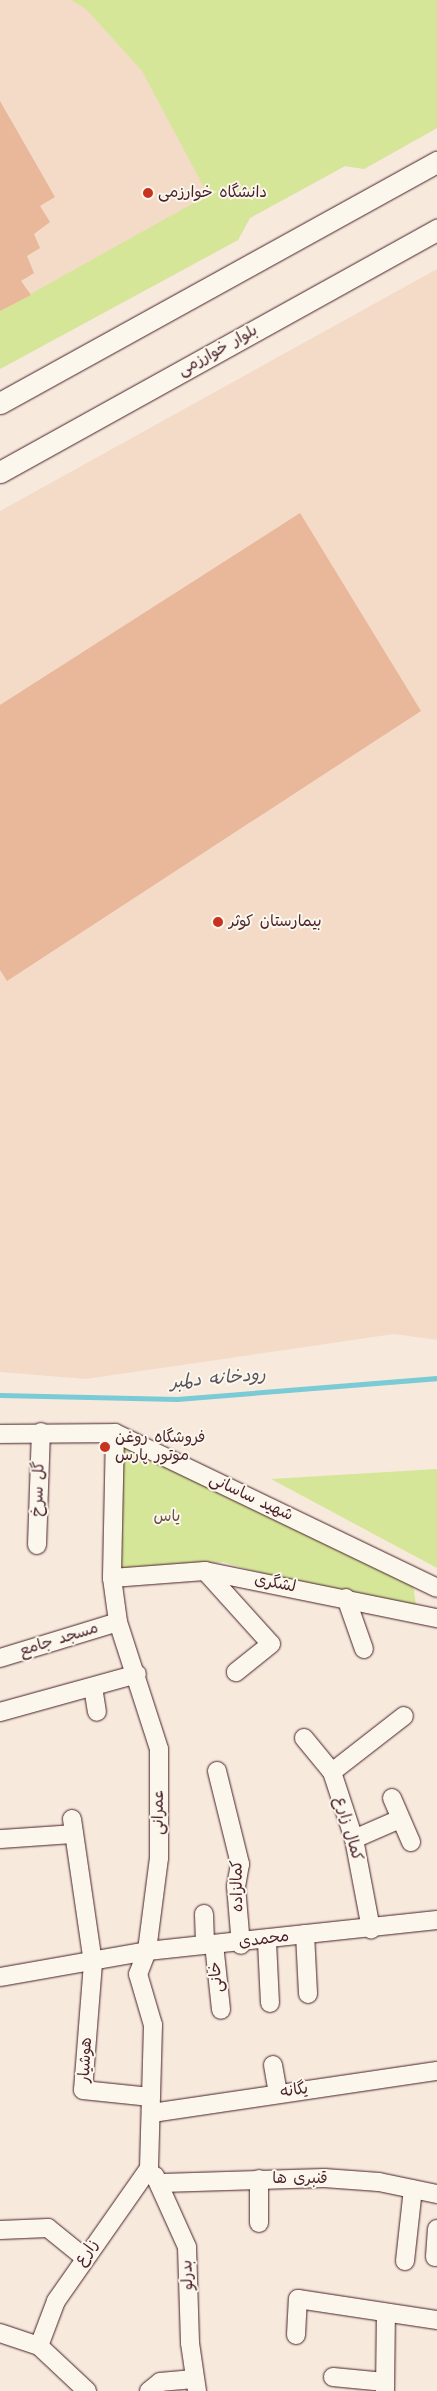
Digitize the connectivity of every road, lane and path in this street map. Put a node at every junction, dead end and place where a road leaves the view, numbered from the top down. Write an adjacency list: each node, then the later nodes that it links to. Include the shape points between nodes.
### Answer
1 (437, 162): 3 (main road)
2 (437, 230): 4 (main road, بلوار خوارزمی)
3 (0, 403)
4 (0, 472)
5 (41, 1432): 6 (street, شهید ساسانی); 7 (street, شهید ساسانی); 8 (street, گل سرخ)
6 (115, 1433): 10 (street, عمرانی); 11 (street, شهید ساسانی)
7 (0, 1434)
8 (36, 1545)
9 (205, 1571): 10 (street, لشگری); 12 (street, لشگری); 17 (street, via 271,1644)
10 (112, 1578): 14 (street, عمرانی)
11 (437, 1588)
12 (346, 1598): 13 (street, لشگری); 15 (street)
13 (437, 1618)
14 (118, 1622): 16 (street, مسجد جامع); 18 (street, عمرانی)
15 (364, 1649)
16 (0, 1658)
17 (236, 1672)
18 (137, 1674): 19 (street); 38 (street, عمرانی, via 159,1749 159,1858)
19 (93, 1686): 20 (street); 21 (street)
20 (0, 1712)
21 (97, 1712)
22 (404, 1716): 25 (street)
23 (304, 1738): 25 (street, کمال زارع)
24 (217, 1771): 37 (street, کمالزاده, via 240,1864 236,1886)
25 (332, 1772): 29 (street, کمال زارع)
26 (392, 1798): 27 (street)
27 (400, 1819): 29 (street); 30 (street)
28 (0, 1838): 39 (street, via 73,1826)
29 (354, 1839): 33 (street, کمال زارع)
30 (411, 1842)
31 (204, 1914): 36 (street, خانی)
32 (437, 1920): 33 (street, محمدی)
33 (370, 1929): 34 (street, محمدی)
34 (305, 1934): 35 (street, محمدی); 41 (street)
35 (267, 1942): 37 (street, محمدی); 42 (street)
36 (209, 1944): 37 (street, محمدی); 38 (street, محمدی); 43 (street, خانی)
37 (241, 1944)
38 (148, 1951): 39 (street, محمدی); 47 (street, via 138,1974 153,2025)
39 (93, 1963): 40 (street, محمدی); 47 (street, هوشیار, via 83,2090)
40 (0, 1977)
41 (308, 1994)
42 (270, 2003)
43 (221, 2010)
44 (273, 2065): 46 (street)
45 (437, 2071): 46 (street, یگانه)
46 (278, 2093): 47 (street, یگانه)
47 (152, 2105): 48 (street)
48 (148, 2168): 50 (street, بدرلو); 56 (street, زارع)
49 (259, 2179): 50 (street, قنبری ها); 51 (street, قنبری ها, via 324,2178); 53 (street)
50 (162, 2184): 66 (street, بدرلو, via 187,2247)
51 (413, 2189): 52 (street, قنبری ها); 58 (street)
52 (437, 2194)
53 (259, 2223)
54 (437, 2229): 57 (street)
55 (0, 2230): 56 (street, via 48,2228)
56 (84, 2257): 63 (street, زارع, via 56,2300)
57 (435, 2257)
58 (405, 2261)
59 (386, 2314): 60 (street); 62 (street, via 298,2298); 67 (street)
60 (437, 2320)
61 (0, 2333): 63 (street)
62 (296, 2335)
63 (39, 2346): 65 (street)
64 (333, 2377): 67 (street)
65 (68, 2385): 68 (street)
66 (195, 2385): 69 (street, via 160,2382)
67 (385, 2387)
68 (87, 2391)
69 (149, 2391)

